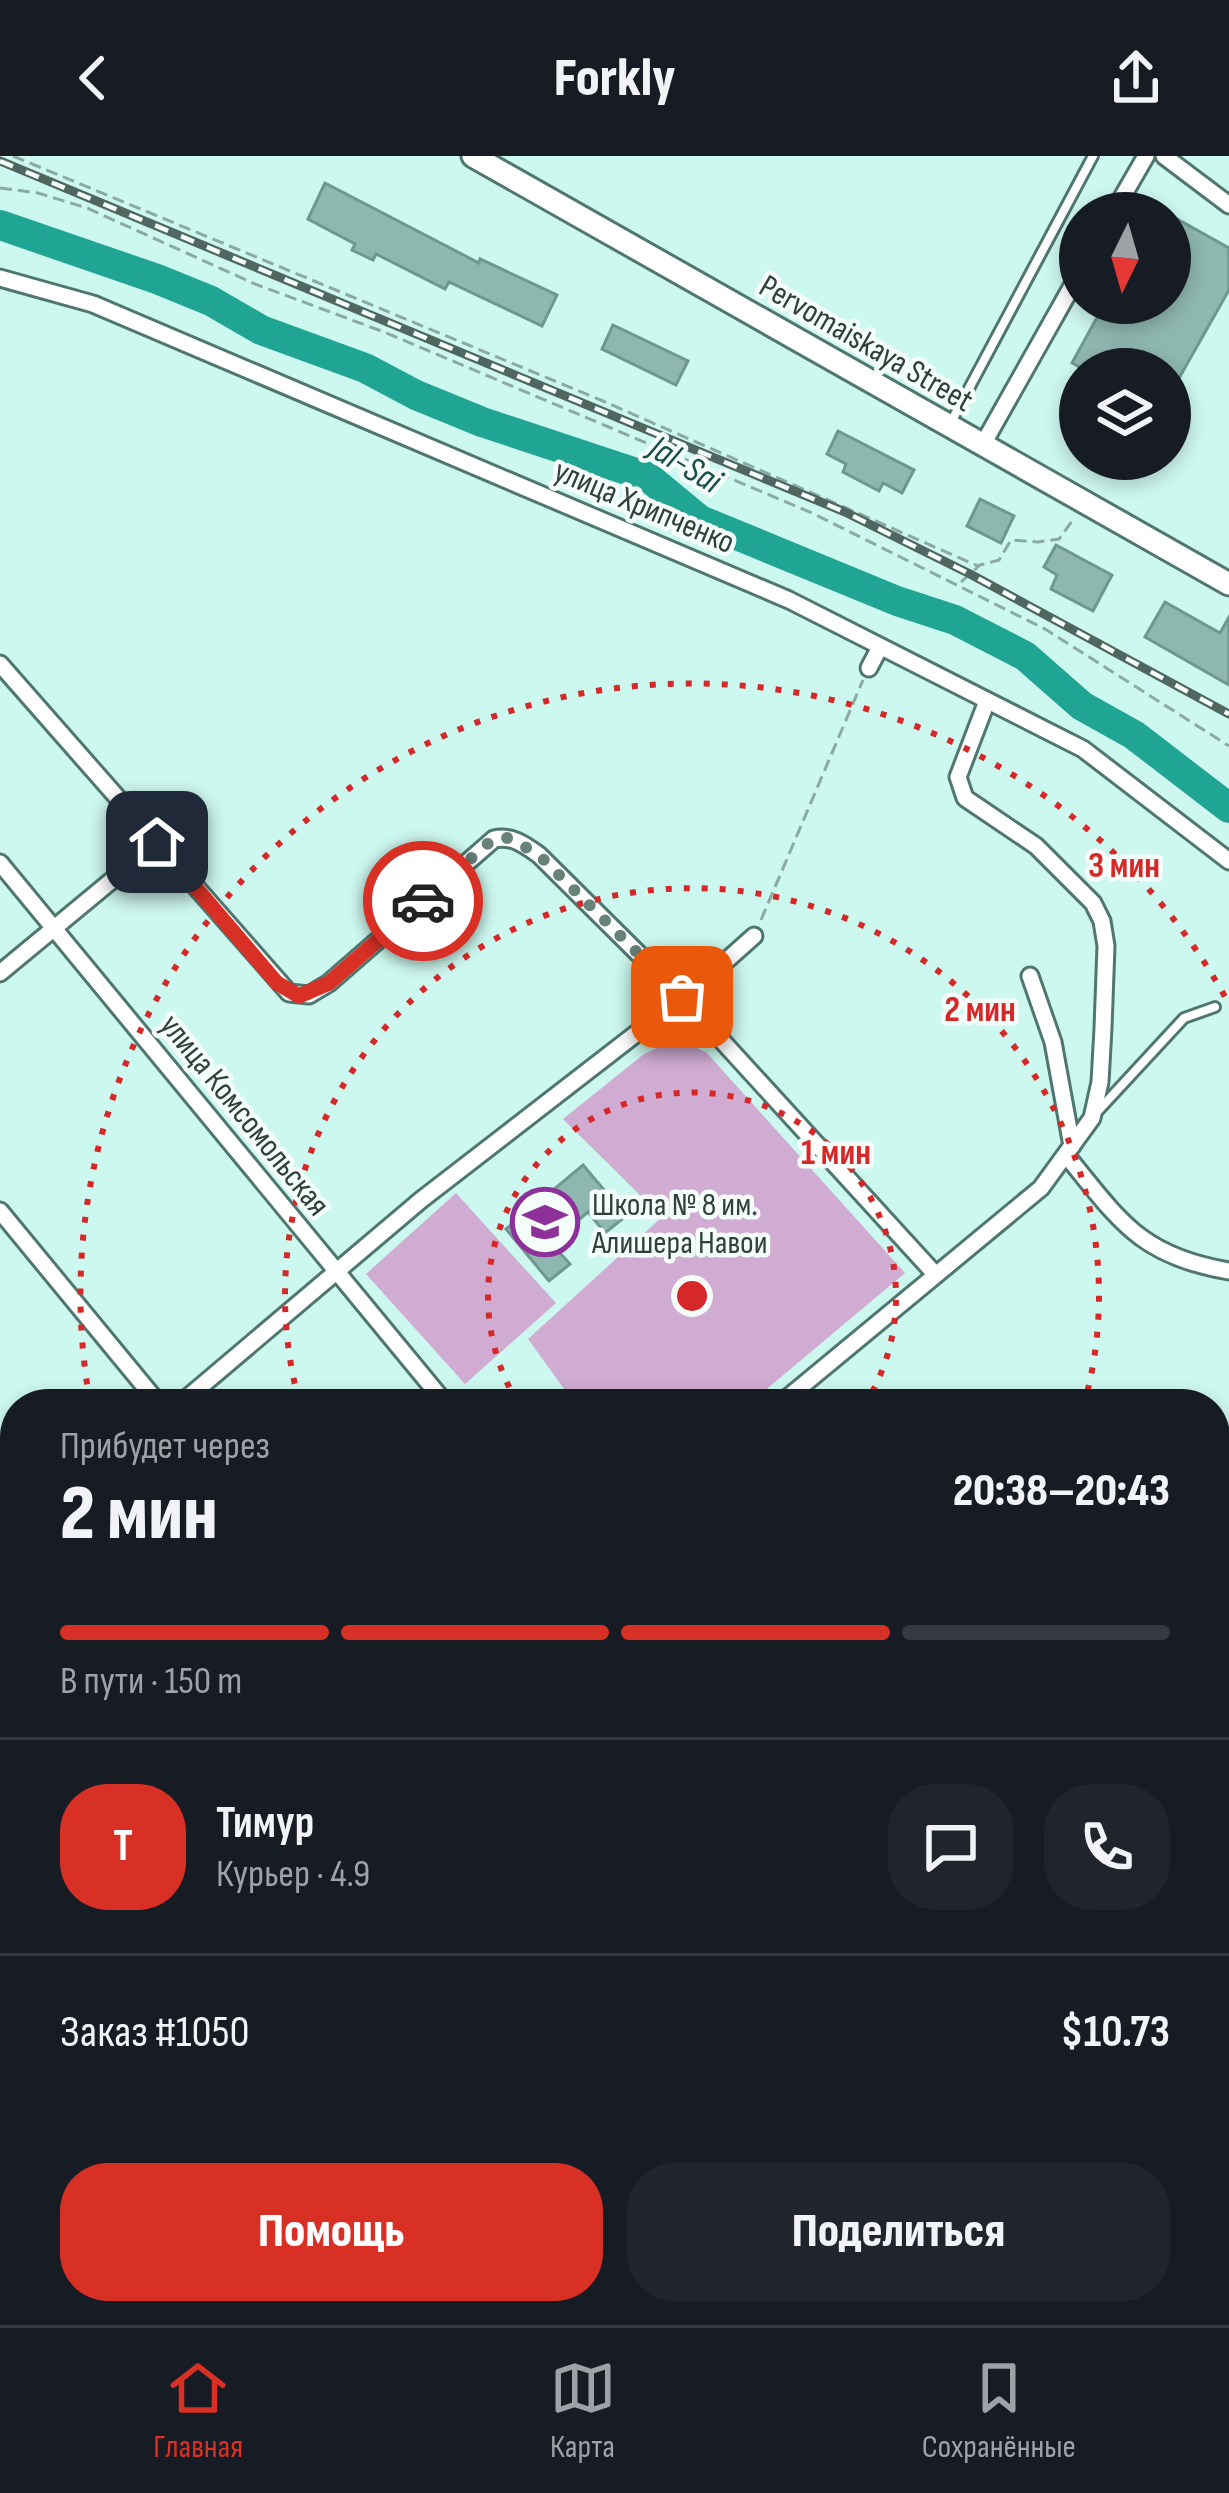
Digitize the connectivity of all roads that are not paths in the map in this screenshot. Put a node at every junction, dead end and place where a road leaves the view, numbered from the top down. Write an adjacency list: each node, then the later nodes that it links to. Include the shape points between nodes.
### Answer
1 (472, 156): 9 (main road, Pervomaiskaya Street)
2 (1094, 156): 9 (lane)
3 (1145, 156): 5 (street)
4 (1164, 156): 6 (street)
5 (1125, 192)
6 (1229, 205)
7 (0, 278): 12 (street, улица Хрипченко, via 114,313 789,600)
8 (1059, 309): 10 (street)
9 (949, 427): 10 (main road, Pervomaiskaya Street)
10 (982, 446): 11 (main road, Pervomaiskaya Street)
11 (1229, 584)
12 (880, 647): 14 (street); 15 (street, улица Хрипченко)
13 (0, 664): 16 (street)
14 (869, 668)
15 (987, 701): 17 (street, улица Хрипченко, via 1084,749); 25 (street, via 958,777 965,798 1036,846 1102,921 1106,975)
16 (157, 842): 19 (street); 23 (street, via 277,983 299,996 329,983 502,837 539,855)
17 (1229, 861)
18 (0, 863): 19 (street, улица Комсомольская)
19 (55, 928): 21 (street); 28 (street, улица Комсомольская)
20 (754, 936): 23 (street)
21 (0, 973)
22 (1030, 976): 26 (street, via 1053,1042)
23 (682, 997): 28 (street); 30 (street)
24 (1215, 1007): 25 (lane, via 1184,1018)
25 (1092, 1118): 26 (street)
26 (1069, 1151): 29 (street, via 1148,1245); 30 (street, via 1041,1188)
27 (0, 1211): 31 (street)
28 (337, 1271): 32 (street); 33 (street, улица Комсомольская)
29 (1229, 1271)
30 (935, 1274): 34 (street)
31 (147, 1389)
32 (199, 1389)
33 (434, 1389)
34 (798, 1389)

